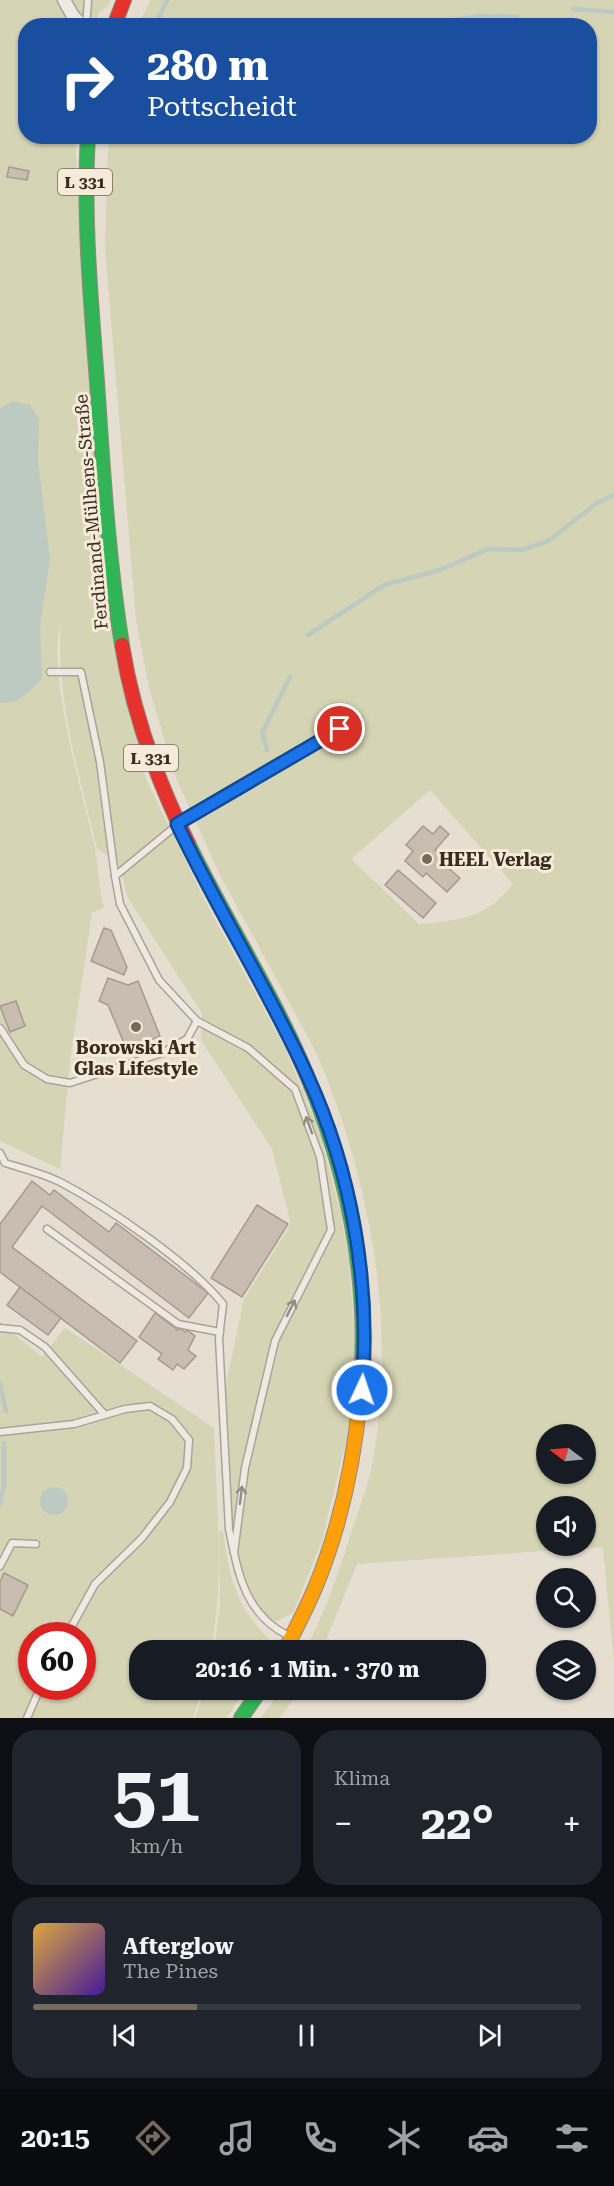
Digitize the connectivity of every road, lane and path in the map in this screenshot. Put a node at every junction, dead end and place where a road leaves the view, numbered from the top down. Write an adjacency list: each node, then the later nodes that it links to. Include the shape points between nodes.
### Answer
1 (64, 0): 4 (street)
2 (88, 0): 5 (lane)
3 (124, 0): 6 (main road)
4 (75, 18)
5 (85, 18)
6 (117, 18)
7 (88, 144): 10 (main road, Ferdinand-Mülhens-Straße / L 331, via 86,227 119,632 143,733)
8 (50, 672): 11 (lane, via 81,672 100,762)
9 (359, 718): 10 (lane)
10 (177, 824): 11 (lane); 25 (main road, Ferdinand-Mülhens-Straße / L 331, via 308,1077 345,1186 358,1250 364,1317 357,1435 334,1532)
11 (115, 876): 12 (lane, via 120,904 159,980)
12 (197, 1021): 13 (lane, via 187,1039 162,1053 70,1083 47,1079 24,1065); 22 (lane, one-way to 12, via 245,1468 275,1341 330,1230 320,1157 296,1089 248,1048)
13 (0, 1028)
14 (0, 1153): 15 (lane)
15 (3, 1163): 18 (lane, via 60,1182 118,1218 209,1286 223,1304)
16 (47, 1229): 18 (lane, via 178,1324)
17 (0, 1328): 19 (lane, via 20,1330 45,1347)
18 (220, 1332): 22 (lane, via 229,1529)
19 (105, 1415): 20 (lane, via 74,1424); 24 (lane, via 150,1406 172,1419 189,1440 187,1468 170,1502 142,1538 95,1584)
20 (0, 1432)
21 (36, 1544): 23 (lane, via 12,1543)
22 (234, 1553): 25 (lane, via 240,1582 257,1613)
23 (0, 1566)
24 (74, 1622)
25 (292, 1637): 26 (main road, Ferdinand-Mülhens-Straße / L 331)
26 (290, 1640)
27 (35, 1700): 29 (lane)
28 (253, 1700): 30 (main road)
29 (27, 1718)
30 (241, 1718)

